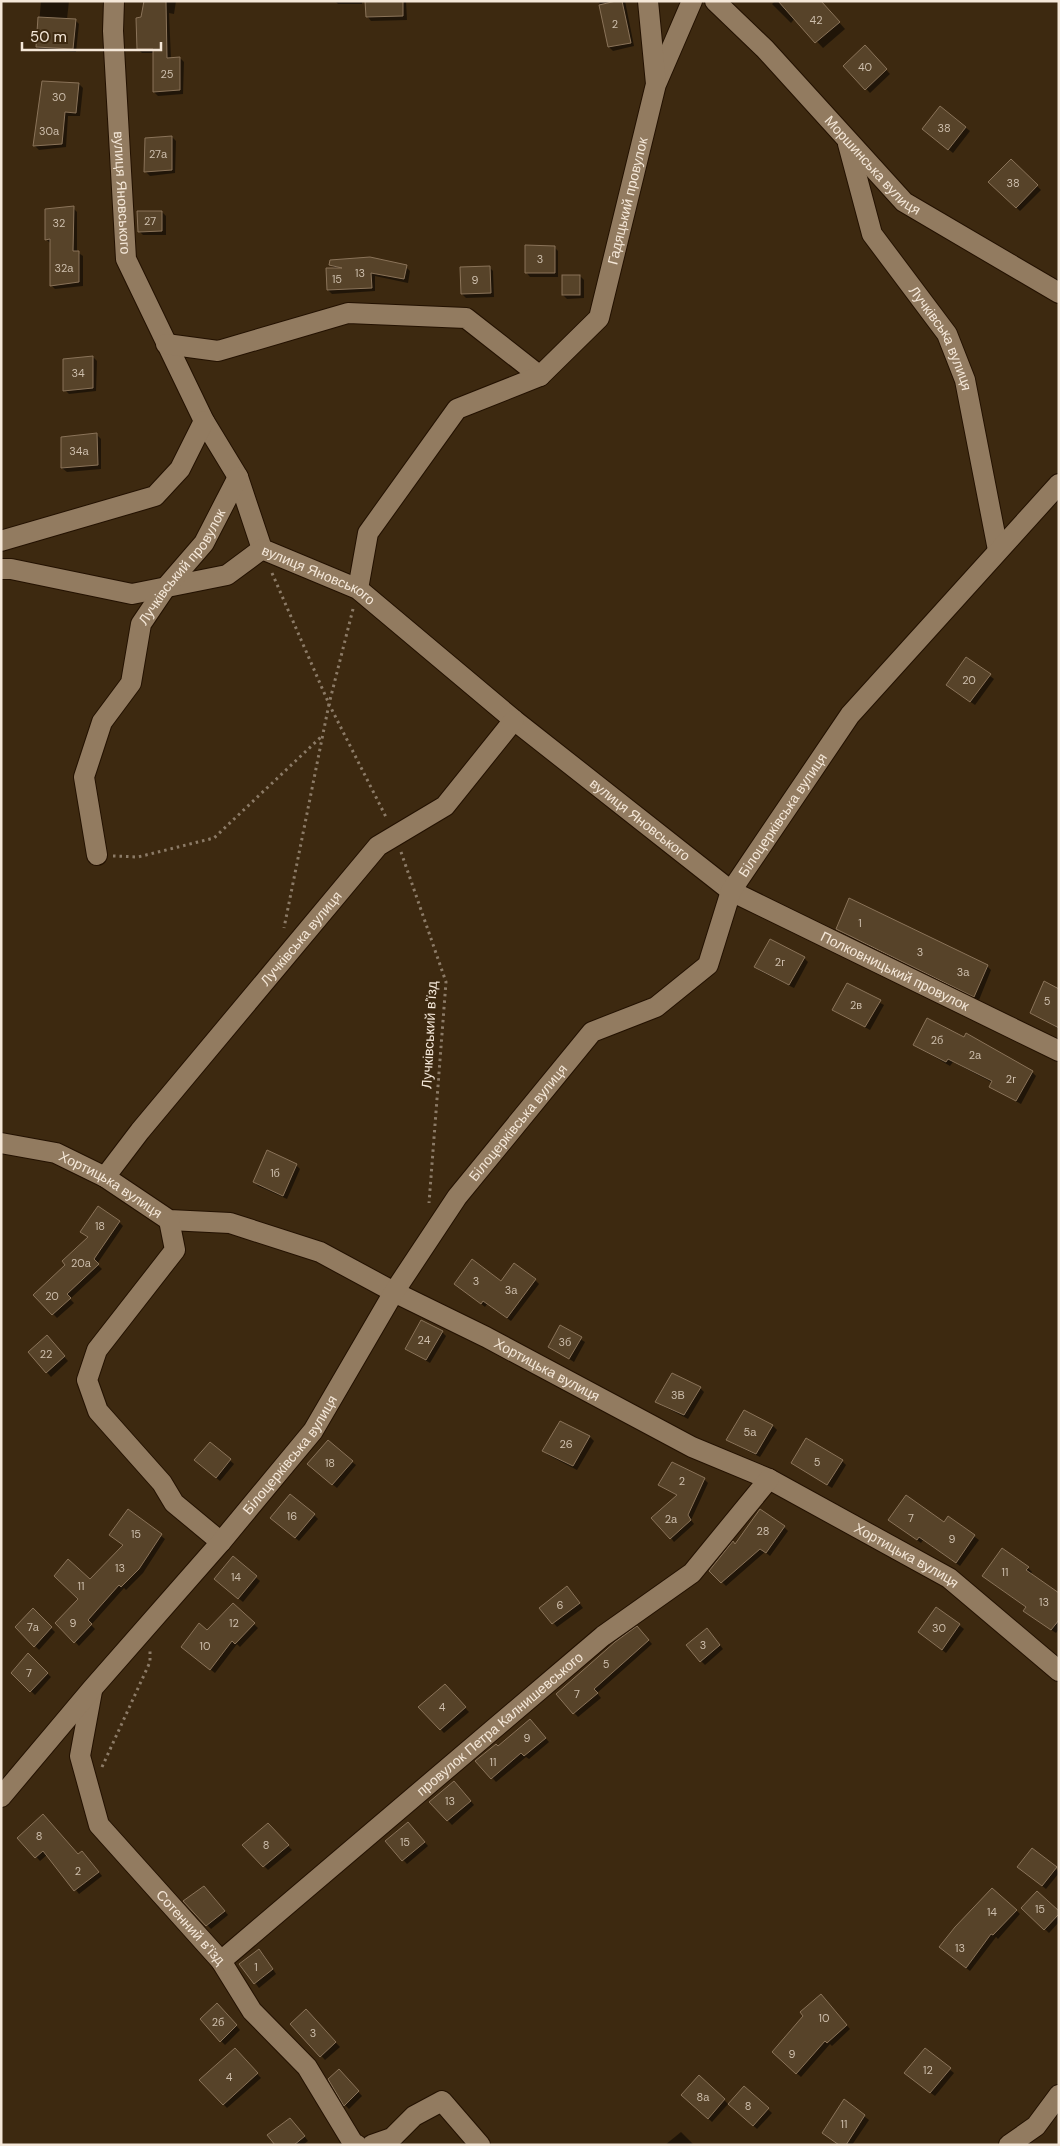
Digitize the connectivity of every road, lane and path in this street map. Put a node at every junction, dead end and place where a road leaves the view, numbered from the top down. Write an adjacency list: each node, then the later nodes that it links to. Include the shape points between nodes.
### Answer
1 (114, 1): 8 (street, вулиця Яновського, via 126,259)
2 (648, 1): 5 (street, Гадяцький провулок)
3 (692, 1): 5 (street)
4 (715, 1): 6 (street, Моршинська вулиця, via 765,49)
5 (656, 84): 9 (street, Гадяцький провулок, via 599,318)
6 (846, 140): 7 (street, Моршинська вулиця, via 904,202); 15 (street, Лучківська вулиця, via 872,234 947,334 965,380)
7 (1059, 294)
8 (166, 344): 9 (street, via 218,351 348,313 466,318); 10 (street, вулиця Яновського)
9 (540, 376): 18 (street, Гадяцький провулок, via 457,409 368,533)
10 (204, 421): 11 (street, вулиця Яновського); 13 (street, via 180,469 155,496)
11 (238, 477): 14 (street, вулиця Яновського); 17 (street, Лучківський провулок, via 204,543)
12 (1059, 484): 15 (street, Білоцерківська вулиця)
13 (1, 541)
14 (262, 549): 17 (street, via 227,575); 18 (street, вулиця Яновського); 19 (path, Лучківський в'їзд)
15 (998, 550): 24 (street, Білоцерківська вулиця, via 850,715)
16 (1, 569): 17 (street, via 132,594)
17 (166, 587): 23 (street, Лучківський провулок, via 141,624 131,683 102,722 84,777)
18 (358, 589): 19 (path); 20 (street, вулиця Яновського)
19 (329, 704): 21 (path); 22 (path, Лучківський в'їзд)
20 (514, 720): 22 (street, Лучківська вулиця, via 446,806); 24 (street, вулиця Яновського)
21 (322, 736): 23 (path, via 214,838 138,857); 25 (path)
22 (395, 836): 28 (street, Лучківська вулиця, via 378,846 359,868); 29 (path, Лучківський в'їзд, via 446,982)
23 (97, 855)
24 (731, 892): 26 (street, Полковницький провулок); 31 (street, Білоцерківська вулиця, via 708,965 656,1007 592,1032 457,1197)
25 (282, 937)
26 (1059, 1050)
27 (1, 1142): 28 (street, Хортицька вулиця, via 56,1153)
28 (105, 1177): 30 (street, Хортицька вулиця)
29 (429, 1205)
30 (169, 1220): 31 (street, Хортицька вулиця, via 230,1223 320,1252); 33 (street, via 175,1250 97,1350 88,1380 98,1411 162,1483 174,1503)
31 (394, 1292): 32 (street, Хортицька вулиця, via 486,1337 692,1447); 33 (street, Білоцерківська вулиця, via 313,1431)
32 (769, 1479): 35 (street, Хортицька вулиця, via 949,1578); 39 (street, провулок Петра Калнишевського, via 692,1572 603,1636)
33 (221, 1542): 34 (street, Білоцерківська вулиця)
34 (150, 1623): 36 (street, Білоцерківська вулиця); 37 (path, via 150,1662)
35 (1059, 1671)
36 (92, 1688): 37 (street, Сотенний в’їзд, via 80,1756); 38 (street, Білоцерківська вулиця)
37 (90, 1792): 39 (street, Сотенний в’їзд, via 99,1825)
38 (1, 1797)
39 (221, 1961): 41 (street, Сотенний в’їзд, via 252,2011 307,2067 353,2143)
40 (1059, 2095): 44 (street, via 1036,2126)
41 (358, 2145)
42 (372, 2145): 43 (street, via 392,2138 414,2116 442,2101)
43 (480, 2145)
44 (1010, 2145)

